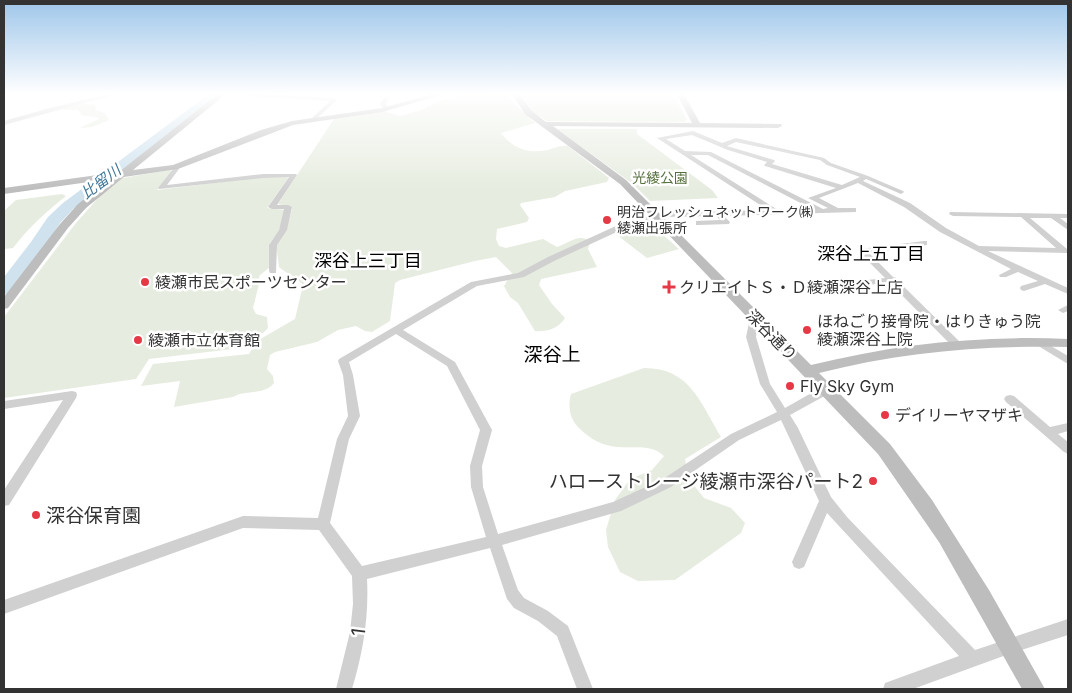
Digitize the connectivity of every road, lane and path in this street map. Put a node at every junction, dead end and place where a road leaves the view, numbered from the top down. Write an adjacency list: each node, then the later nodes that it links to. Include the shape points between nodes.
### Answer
1 (181, 126): 7 (street)
2 (284, 126): 6 (street)
3 (548, 126): 20 (street, 深谷通り, via 623,182)
4 (723, 145): 5 (street, via 694,133 660,138); 8 (street, via 736,140 822,159); 10 (street, via 772,161 767,165)
5 (684, 153): 15 (street, via 709,153); 16 (street)
6 (176, 167): 7 (street); 30 (street, via 161,188 294,175 272,207 288,207 283,230 274,245)
7 (116, 176): 11 (street); 37 (street, via 70,218)
8 (866, 177): 9 (street); 12 (street)
9 (858, 182): 10 (street); 26 (street, via 907,206)
10 (840, 187): 13 (street, via 830,194 812,198)
11 (4, 191)
12 (901, 192)
13 (838, 210): 14 (street); 15 (street)
14 (852, 210)
15 (820, 211): 16 (street)
16 (776, 212): 17 (street)
17 (718, 214): 20 (street); 23 (street, via 726,222)
18 (953, 214): 19 (street)
19 (1023, 215): 21 (street); 27 (street)
20 (657, 216): 38 (street, 深谷通り); 39 (street, via 612,230 521,275 474,284)
21 (1053, 216): 22 (street); 24 (street)
22 (1068, 216)
23 (699, 223)
24 (1068, 228)
25 (924, 243): 32 (street, via 863,251)
26 (978, 248): 27 (street); 29 (street)
27 (1064, 251): 28 (street)
28 (1068, 260)
29 (1018, 269): 31 (street); 33 (street)
30 (273, 271)
31 (1003, 275)
32 (893, 279): 34 (street); 42 (street)
33 (1045, 281): 35 (street); 36 (street)
34 (841, 286)
35 (1024, 288)
36 (1068, 291)
37 (4, 305)
38 (759, 322): 44 (street, 深谷通り); 48 (street, via 750,328 751,337 765,384)
39 (397, 330): 54 (street, via 343,361 354,416 343,439); 55 (street, via 452,364 486,430 476,466 477,487)
40 (1039, 342): 41 (street); 42 (street); 43 (street)
41 (1068, 343)
42 (956, 344): 44 (street, via 877,355)
43 (1068, 361)
44 (808, 371): 45 (street, 深谷通り)
45 (826, 390): 48 (street); 60 (street, 深谷通り, via 905,475)
46 (1010, 399): 50 (street)
47 (4, 405): 52 (street, via 72,395)
48 (783, 414): 53 (street); 55 (street, via 735,437 667,483 635,500)
49 (1068, 427): 50 (street)
50 (1048, 432): 51 (street)
51 (1068, 449)
52 (4, 501)
53 (826, 501): 56 (street); 61 (street)
54 (324, 524): 57 (street); 58 (street, via 243,522)
55 (494, 540): 57 (street); 63 (street, via 512,594 519,603 563,631)
56 (799, 562)
57 (359, 574): 62 (street, 1, via 362,603 355,650)
58 (4, 607)
59 (1068, 627): 60 (street)
60 (1009, 646): 61 (street); 65 (street, 深谷通り)
61 (973, 660): 64 (street)
62 (344, 689)
63 (585, 689)
64 (891, 689)
65 (1034, 689)

